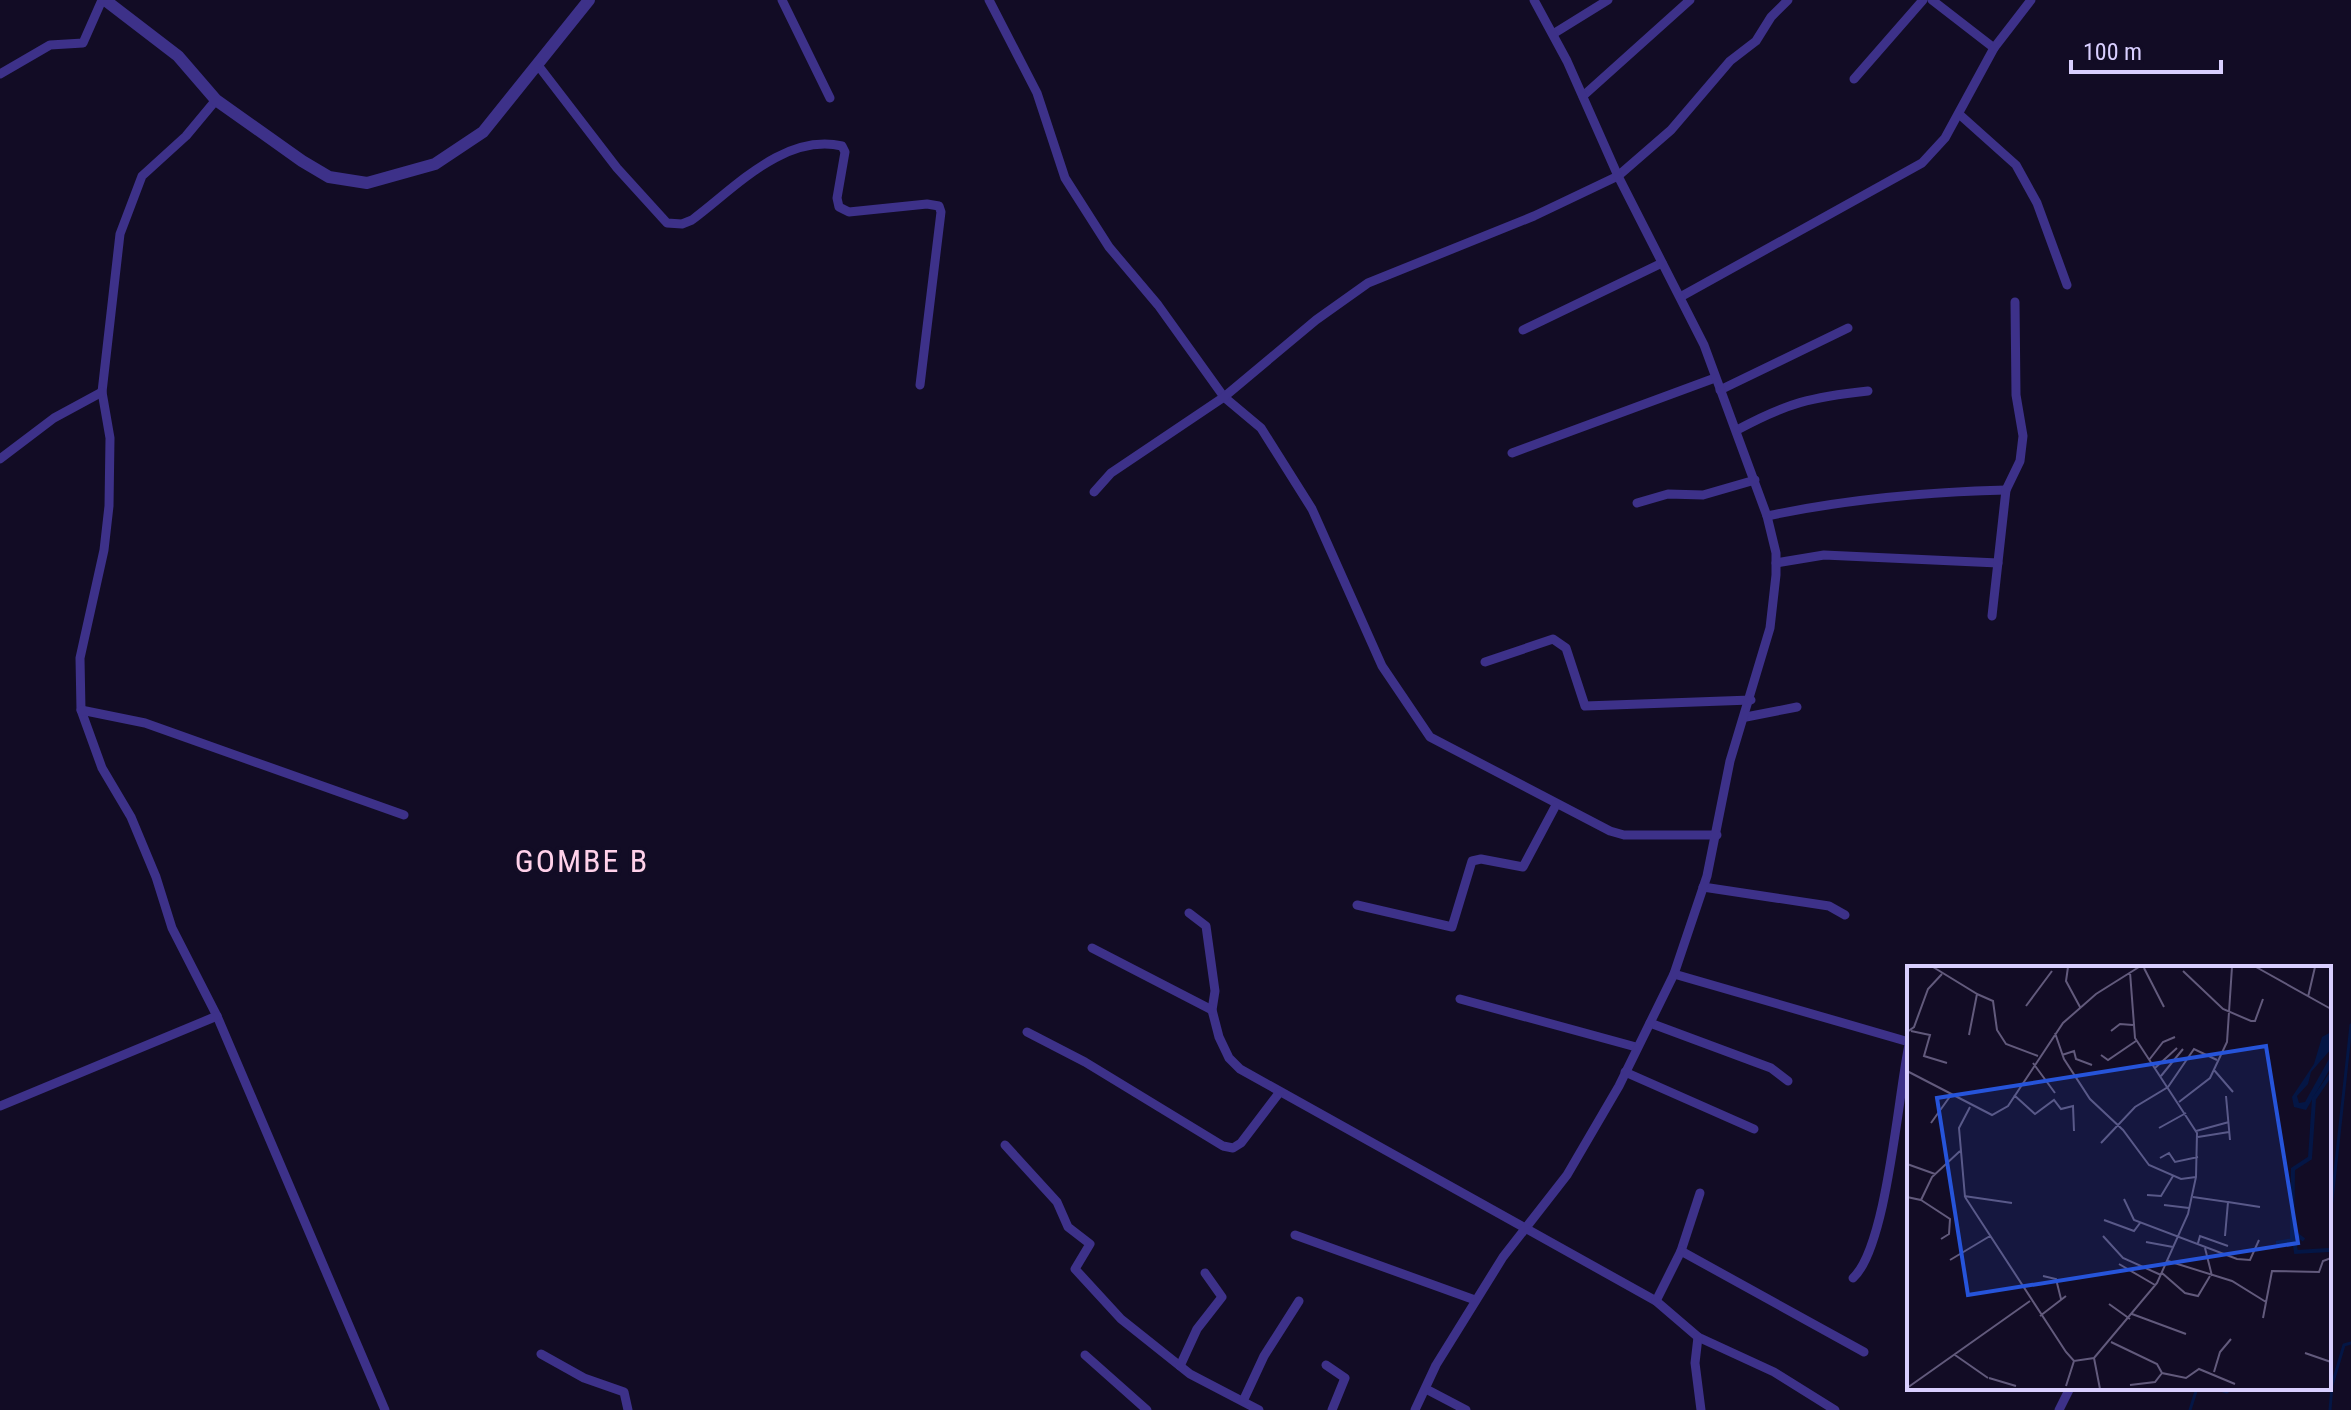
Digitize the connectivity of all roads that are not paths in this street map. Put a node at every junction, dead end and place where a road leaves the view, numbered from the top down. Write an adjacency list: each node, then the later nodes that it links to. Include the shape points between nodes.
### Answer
1 (104, 0): 15 (street, via 83,43 50,45); 19 (street, via 178,56)
2 (589, 0): 14 (street)
3 (782, 0): 18 (street)
4 (989, 0): 33 (street, via 1037,93 1065,178 1109,247)
5 (1534, 0): 12 (street)
6 (1608, 0): 12 (street)
7 (1690, 0): 17 (street)
8 (1788, 0): 21 (street, via 1671,130)
9 (1923, 0): 16 (street)
10 (1932, 0): 13 (street)
11 (2031, 0): 13 (street)
12 (1553, 34): 17 (street)
13 (1994, 48): 20 (street)
14 (537, 64): 19 (street, via 483,132 459,151 435,164 367,183 329,177); 29 (street, via 667,223 692,220 786,151 812,144 842,146 837,198 839,207 849,212 939,206)
15 (0, 74)
16 (1854, 79)
17 (1583, 96): 21 (street)
18 (830, 98)
19 (216, 100): 32 (street, via 136,187 113,267)
20 (1959, 114): 23 (street, via 2016,165 2037,203); 24 (street, via 1922,163)
21 (1618, 176): 22 (street); 33 (street, via 1368,283)
22 (1662, 263): 24 (street); 27 (street)
23 (2067, 285)
24 (1682, 296): 28 (street)
25 (2015, 302): 38 (street, via 2016,395 2023,436 2020,461)
26 (1848, 328): 30 (street)
27 (1523, 330)
28 (1715, 378): 30 (street); 35 (street)
29 (920, 385)
30 (1720, 390): 34 (street)
31 (1868, 391): 34 (street, via 1783,405)
32 (102, 392): 36 (street, via 54,418); 48 (street, via 110,438 109,506 80,658)
33 (1224, 397): 39 (street, via 1111,473); 50 (street, via 1261,428 1312,509 1382,666 1430,737)
34 (1737, 430): 37 (street)
35 (1512, 453)
36 (0, 459)
37 (1755, 480): 40 (street, via 1703,495 1668,494); 41 (street)
38 (2006, 490): 41 (street, via 1835,501); 43 (street)
39 (1094, 492)
40 (1637, 503)
41 (1767, 516): 42 (street)
42 (1776, 563): 43 (street, via 1824,555); 46 (street, via 1770,628)
43 (1998, 563): 44 (street)
44 (1992, 616)
45 (1485, 662): 46 (street, via 1553,639 1566,648 1585,706)
46 (1751, 700): 49 (street)
47 (1797, 707): 49 (street)
48 (81, 710): 51 (street, via 145,723); 61 (street, via 102,768 131,817 172,928)
49 (1746, 717): 52 (street, via 1730,761)
50 (1556, 805): 52 (street, via 1624,835); 54 (street, via 1523,867 1472,861 1452,927)
51 (404, 815)
52 (1717, 835): 53 (street)
53 (1703, 887): 56 (street, via 1829,906); 58 (street)
54 (1357, 905)
55 (1189, 913): 60 (street, via 1206,926 1215,991)
56 (1845, 915)
57 (1092, 948): 60 (street)
58 (1674, 974): 62 (street); 64 (street)
59 (1460, 999): 65 (street)
60 (1212, 1010): 69 (street, via 1229,1058)
61 (217, 1016): 70 (street); 91 (street)
62 (1650, 1023): 65 (street); 68 (street, via 1771,1068)
63 (1027, 1032): 69 (street, via 1223,1146 1241,1143)
64 (1907, 1042)
65 (1636, 1047): 67 (street)
66 (1907, 1055): 78 (street, via 1879,1218 1868,1254)
67 (1625, 1072): 71 (street); 74 (street, via 1567,1175)
68 (1788, 1081)
69 (1279, 1093): 74 (street)
70 (0, 1106)
71 (1754, 1129)
72 (1005, 1145): 87 (street, via 1057,1202 1068,1227 1090,1244 1075,1269 1121,1319)
73 (1700, 1193): 76 (street)
74 (1525, 1228): 79 (street); 81 (street)
75 (1295, 1235): 79 (street)
76 (1681, 1251): 81 (street); 83 (street)
77 (1205, 1273): 87 (street, via 1222,1297 1197,1329)
78 (1853, 1278)
79 (1475, 1300): 88 (street)
80 (1299, 1301): 90 (street)
81 (1656, 1301): 82 (street)
82 (1698, 1337): 98 (street, via 1695,1363); 99 (street, via 1774,1372)
83 (1864, 1352)
84 (541, 1354): 92 (street, via 624,1392)
85 (1085, 1355): 93 (street)
86 (1326, 1365): 95 (street, via 1345,1378)
87 (1180, 1366): 90 (street)
88 (1426, 1389): 96 (street); 97 (street)
89 (2069, 1390): 100 (street)
90 (1244, 1399): 94 (street)
91 (385, 1410)
92 (628, 1410)
93 (1147, 1410)
94 (1259, 1410)
95 (1332, 1410)
96 (1415, 1410)
97 (1466, 1410)
98 (1701, 1410)
99 (1835, 1410)
100 (2059, 1410)

